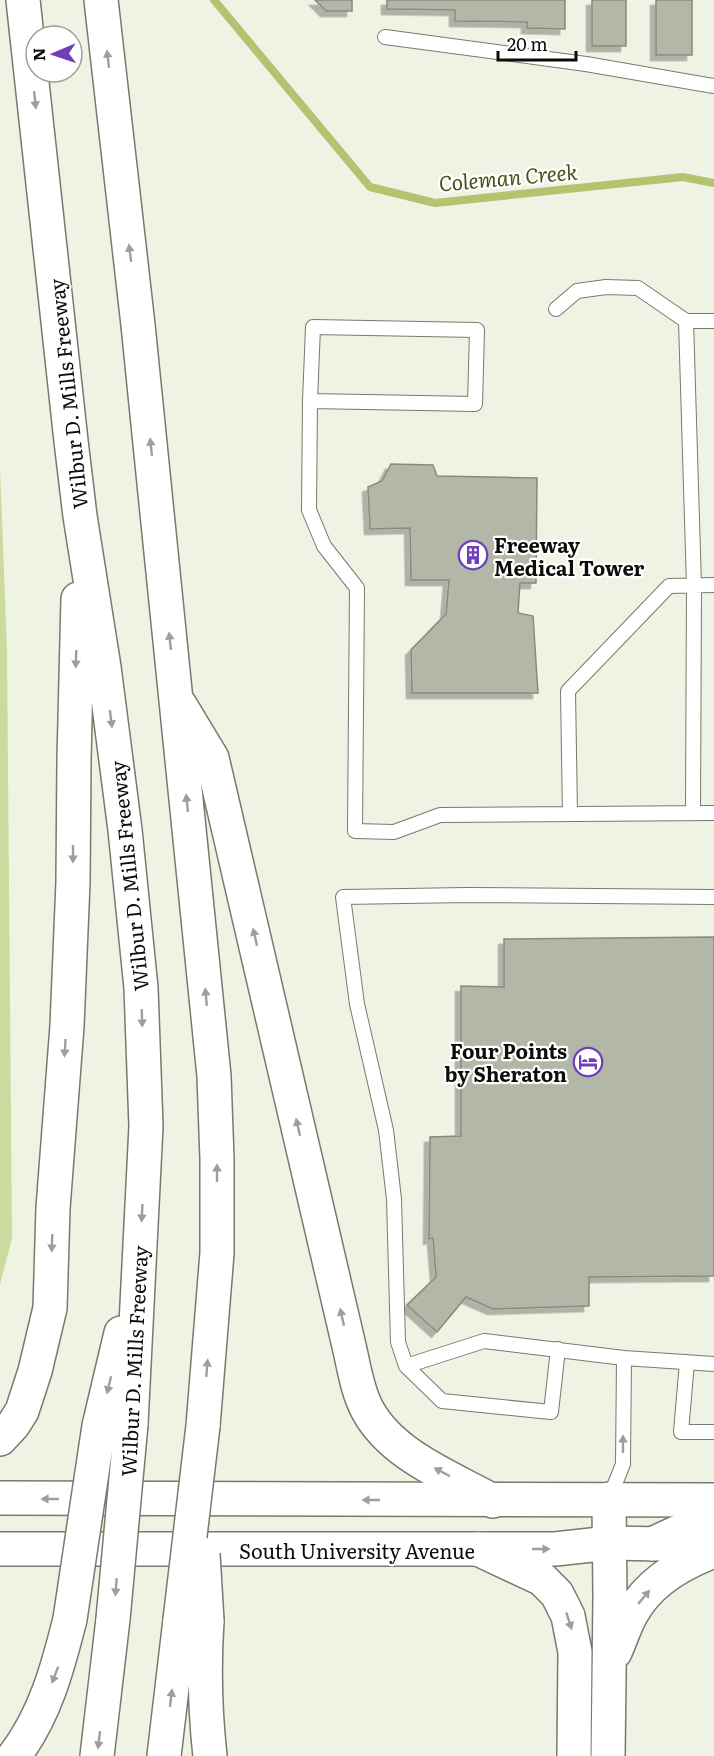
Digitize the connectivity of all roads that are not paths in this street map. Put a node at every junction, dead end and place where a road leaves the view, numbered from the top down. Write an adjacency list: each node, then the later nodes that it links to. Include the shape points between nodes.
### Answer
1 (23, 0): 9 (main road, Wilbur D. Mills Freeway, one-way to 9)
2 (101, 0): 12 (main road, one-way to 2)
3 (384, 37): 4 (lane, via 586,64)
4 (714, 87)
5 (556, 309): 6 (lane, via 577,291 638,288)
6 (686, 321): 7 (lane); 11 (lane)
7 (714, 321)
8 (310, 402): 8 (lane, via 314,327 477,330 476,404); 15 (lane, via 309,510 324,546 357,588 355,831 394,832 440,814)
9 (80, 516): 17 (main road, Wilbur D. Mills Freeway, one-way to 17, via 125,830 141,988 146,1126); 24 (main road, one-way to 24, via 73,882 50,1308 22,1411)
10 (714, 585): 11 (lane)
11 (694, 586): 13 (lane); 15 (lane, via 669,586 568,691)
12 (176, 699): 28 (main road, one-way to 12, via 411,1456 390,1439 366,1408 212,758); 36 (main road, one-way to 12, bridge, via 198,1475 217,1253 217,1159 214,1076)
13 (693, 813): 14 (lane); 15 (lane)
14 (714, 813)
15 (570, 814)
16 (714, 897): 22 (lane, via 343,897 357,1004 386,1130 394,1199 398,1342)
17 (140, 1246): 38 (main road, one-way to 38, bridge, via 99,1426 70,1619 58,1668 41,1711); 39 (main road, Wilbur D. Mills Freeway, one-way to 39, bridge, via 132,1424)
18 (558, 1349): 19 (lane); 22 (lane, via 484,1341); 22 (lane, via 551,1412 442,1401)
19 (624, 1358): 20 (lane); 26 (lane, one-way to 19, via 623,1464)
20 (687, 1362): 21 (lane); 23 (lane, via 681,1432)
21 (714, 1364)
22 (406, 1366)
23 (714, 1432)
24 (0, 1439)
25 (0, 1498): 28 (main road, one-way to 25)
26 (609, 1499): 27 (main road); 28 (main road); 30 (main road)
27 (714, 1500)
28 (493, 1501)
29 (714, 1525): 31 (main road, via 685,1529)
30 (610, 1543): 31 (main road, South University Avenue); 34 (main road, South University Avenue, one-way to 30, via 555,1549); 37 (main road)
31 (652, 1544): 32 (main road, South University Avenue)
32 (714, 1545)
33 (0, 1549): 34 (main road, South University Avenue)
34 (478, 1549): 42 (main road, one-way to 42, via 542,1580 557,1594 568,1616 575,1652)
35 (714, 1551): 37 (main road, one-way to 35, via 632,1612 650,1590 691,1560)
36 (193, 1621): 40 (main road, one-way to 36); 41 (main road, via 205,1660)
37 (609, 1668): 43 (main road)
38 (14, 1756)
39 (97, 1756)
40 (164, 1756)
41 (210, 1756)
42 (574, 1756)
43 (608, 1756)

